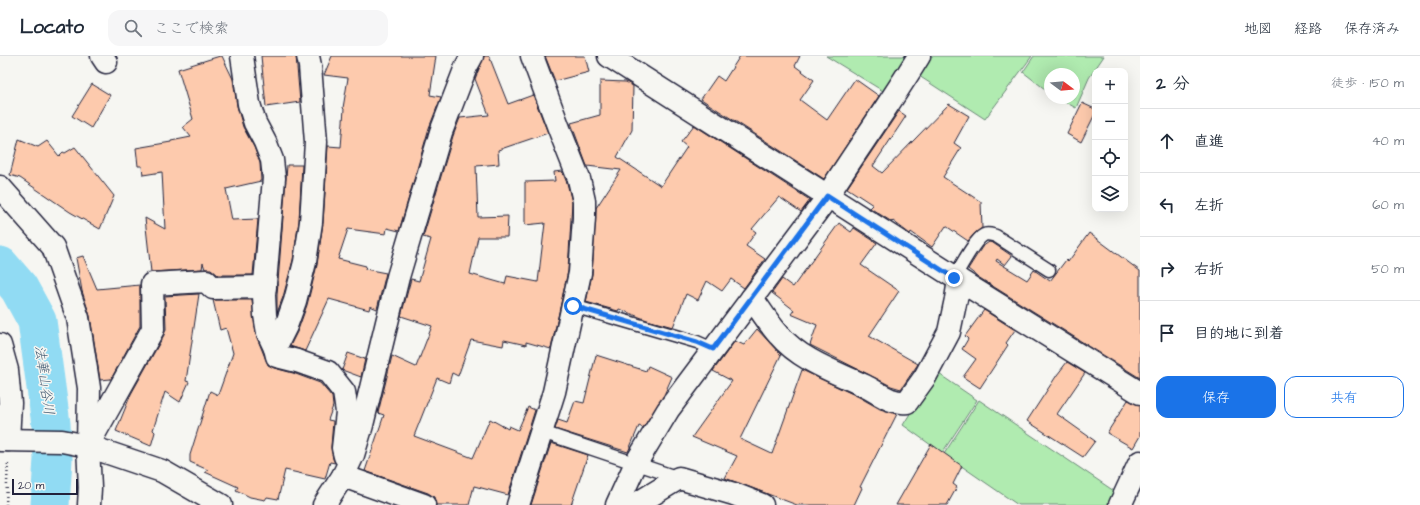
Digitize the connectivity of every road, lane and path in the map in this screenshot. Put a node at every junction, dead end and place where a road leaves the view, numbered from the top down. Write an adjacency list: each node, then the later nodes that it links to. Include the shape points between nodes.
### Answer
1 (242, 56): 12 (street, via 249,104 254,122 272,160 274,178)
2 (308, 56): 16 (street, via 316,142 311,222 305,262 295,301)
3 (472, 56): 24 (street, via 437,147 398,277 362,425)
4 (532, 56): 14 (street, via 579,179 584,201 580,273)
5 (609, 56): 7 (street)
6 (919, 56): 9 (street)
7 (631, 63): 9 (street)
8 (0, 187): 21 (street, via 52,247 78,318 89,388)
9 (827, 196): 11 (street); 13 (street)
10 (1049, 270): 11 (lane, via 990,234 983,236 975,244)
11 (956, 279): 13 (street, via 956,299 949,332 926,377 907,402 900,403 817,364 796,351 779,336); 18 (street)
12 (265, 287): 16 (street, via 265,315 268,333); 21 (street, via 213,288 206,281 152,284 153,329)
13 (752, 298): 17 (street)
14 (573, 306): 17 (lane); 19 (street, via 554,392)
15 (0, 345): 20 (street, via 7,370 10,403)
16 (275, 348): 24 (street, via 276,356 328,372 344,392 348,412 343,448)
17 (713, 349): 23 (street, via 668,410)
18 (1140, 393)
19 (542, 432): 23 (lane); 31 (street)
20 (4, 440): 21 (street, via 62,441); 26 (path)
21 (88, 446): 27 (street); 28 (street, via 162,471)
22 (1140, 462): 35 (street)
23 (636, 463): 25 (lane); 32 (street)
24 (345, 471): 29 (street); 30 (street)
25 (679, 478): 33 (street); 34 (street)
26 (6, 505)
27 (89, 505)
28 (221, 505)
29 (324, 505)
30 (424, 505)
31 (518, 505)
32 (616, 505)
33 (635, 505)
34 (762, 505)
35 (1120, 505)

